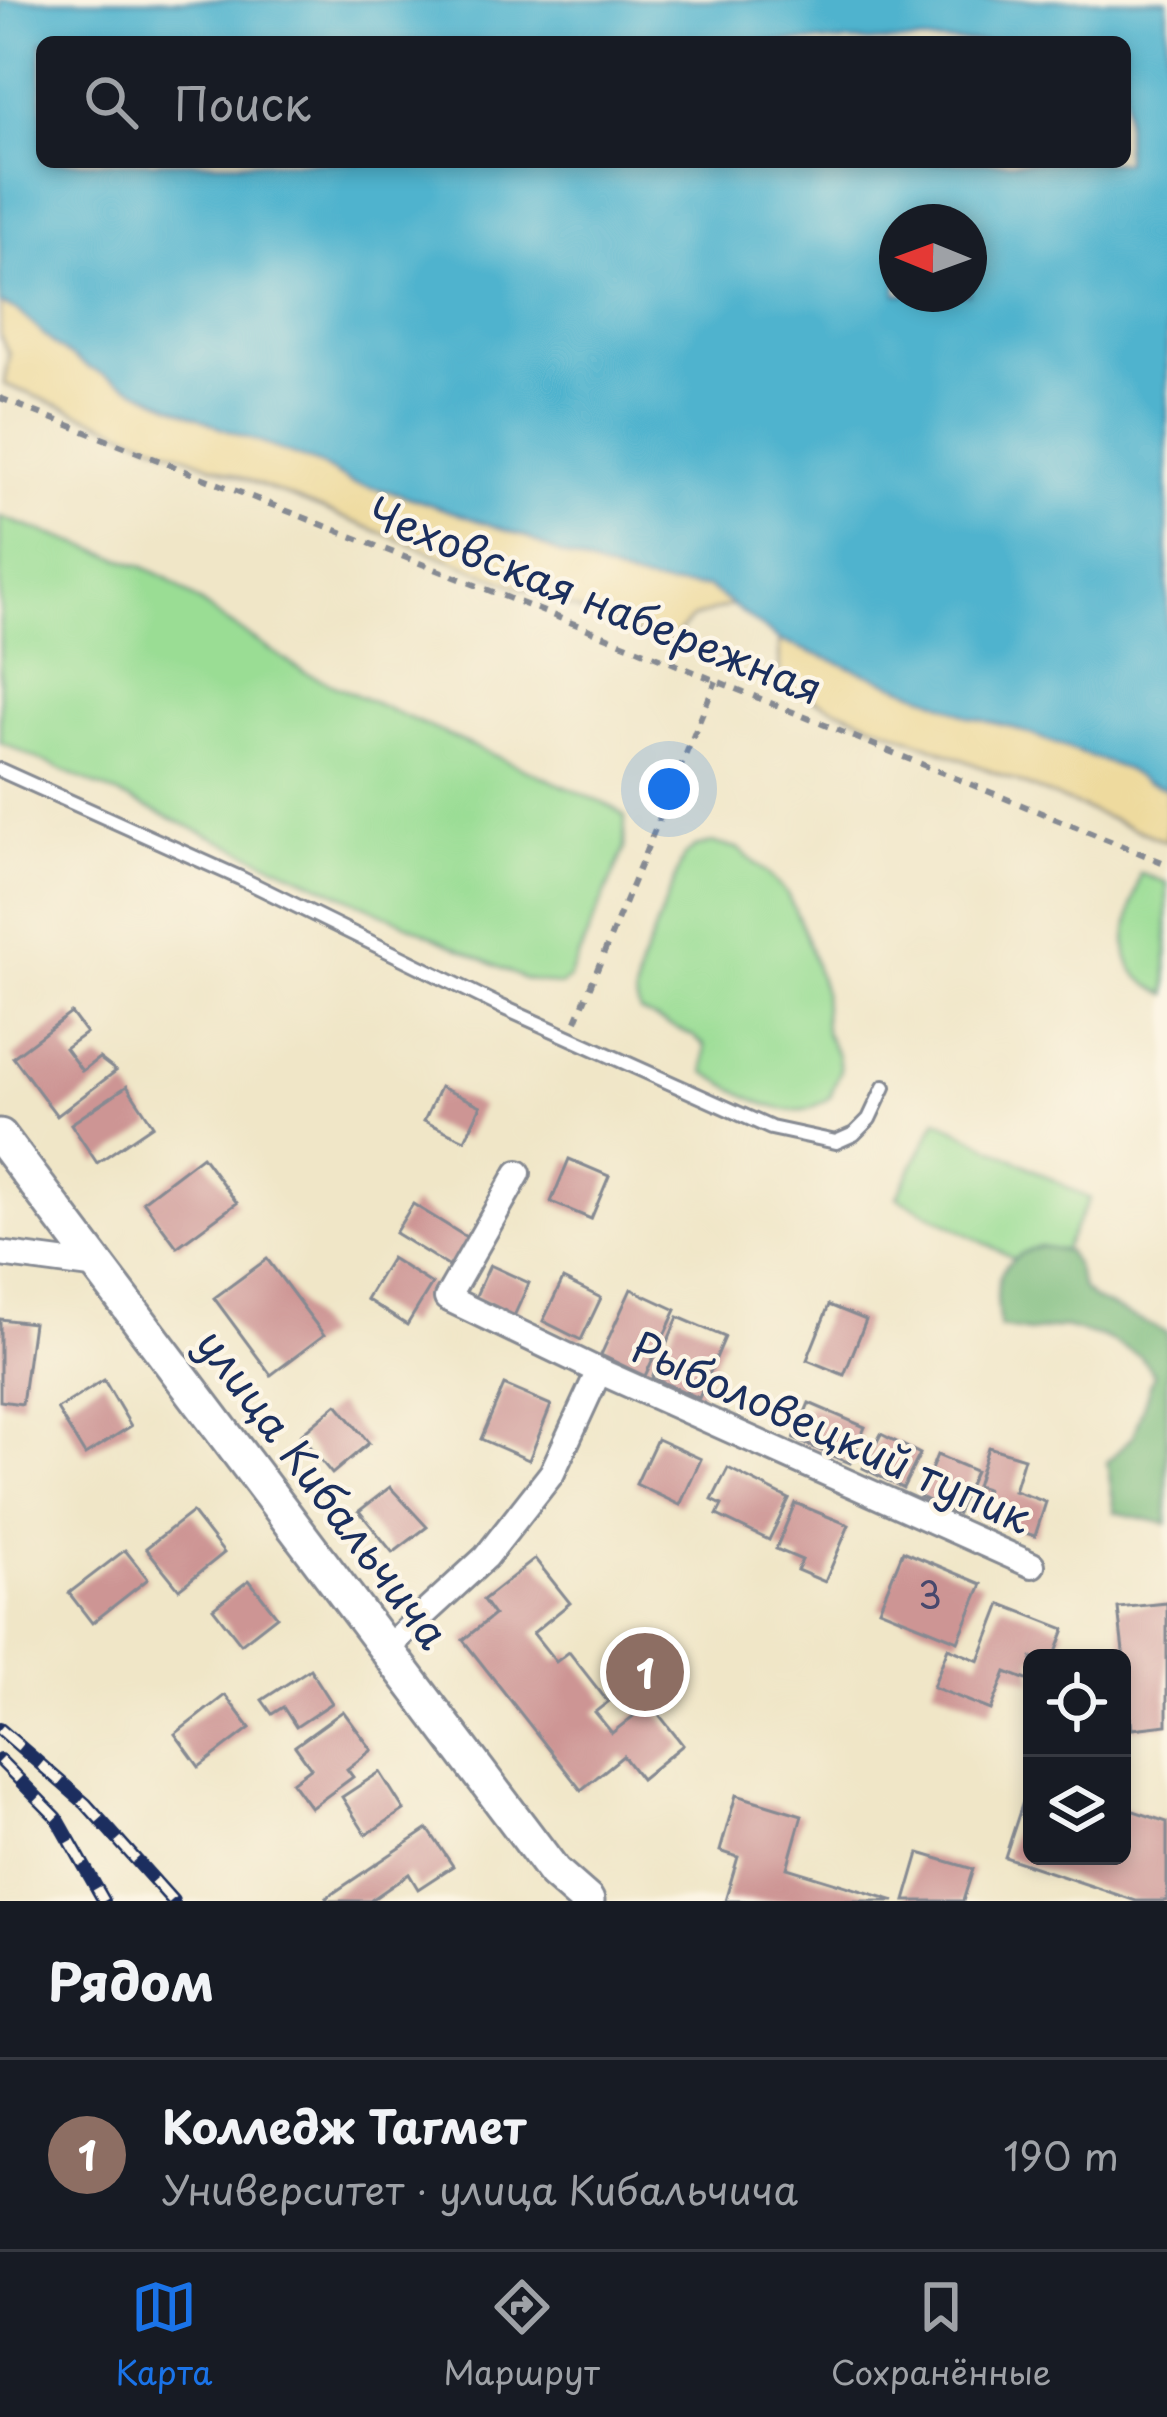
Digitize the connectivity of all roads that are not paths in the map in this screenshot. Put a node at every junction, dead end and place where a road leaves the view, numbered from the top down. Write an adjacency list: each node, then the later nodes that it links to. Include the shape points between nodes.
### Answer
1 (0, 770): 2 (lane, via 771,1128 836,1142 869,1119)
2 (884, 1087)
3 (0, 1136): 6 (street, улица Кибальчича)
4 (518, 1173): 7 (street, Рыболовецкий тупик, via 447,1298)
5 (0, 1254): 6 (street)
6 (98, 1267): 9 (street, улица Кибальчича)
7 (598, 1371): 8 (street, Рыболовецкий тупик); 9 (street, Рыболовецкий тупик, via 552,1473 486,1557)
8 (1032, 1565)
9 (386, 1648): 10 (street, улица Кибальчича)
10 (558, 1887): 11 (street, улица Кибальчича)
11 (587, 1901)

